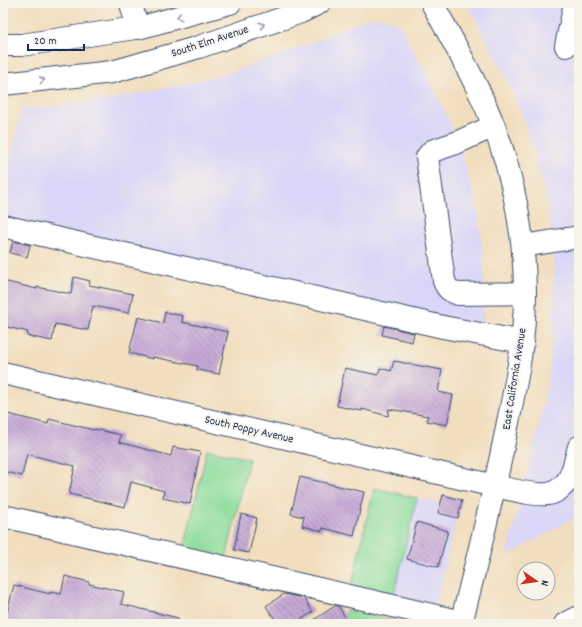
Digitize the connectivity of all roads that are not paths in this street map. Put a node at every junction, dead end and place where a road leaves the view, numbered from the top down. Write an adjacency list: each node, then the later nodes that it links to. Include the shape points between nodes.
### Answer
1 (131, 3): 6 (street)
2 (230, 3): 6 (street, one-way to 6)
3 (319, 3): 9 (street, South Elm Avenue, one-way to 3, via 112,72 200,47 301,12)
4 (432, 3): 10 (street, East California Avenue, via 479,91)
5 (575, 3): 8 (street)
6 (137, 28): 7 (street, via 21,45)
7 (3, 45)
8 (566, 46)
9 (3, 84)
10 (494, 126): 13 (street, East California Avenue, via 517,203); 14 (street, via 432,151 427,157 444,282 450,292 458,294)
11 (3, 226): 15 (street, via 435,325)
12 (579, 237): 13 (street)
13 (523, 246): 14 (street, East California Avenue)
14 (525, 293): 15 (street, East California Avenue)
15 (523, 342): 18 (street, East California Avenue)
16 (3, 373): 18 (street, South Poppy Avenue)
17 (579, 447): 18 (street, South Poppy Avenue, via 568,480 550,494 541,495)
18 (496, 486): 20 (street, East California Avenue)
19 (3, 516): 20 (street)
20 (463, 619)

